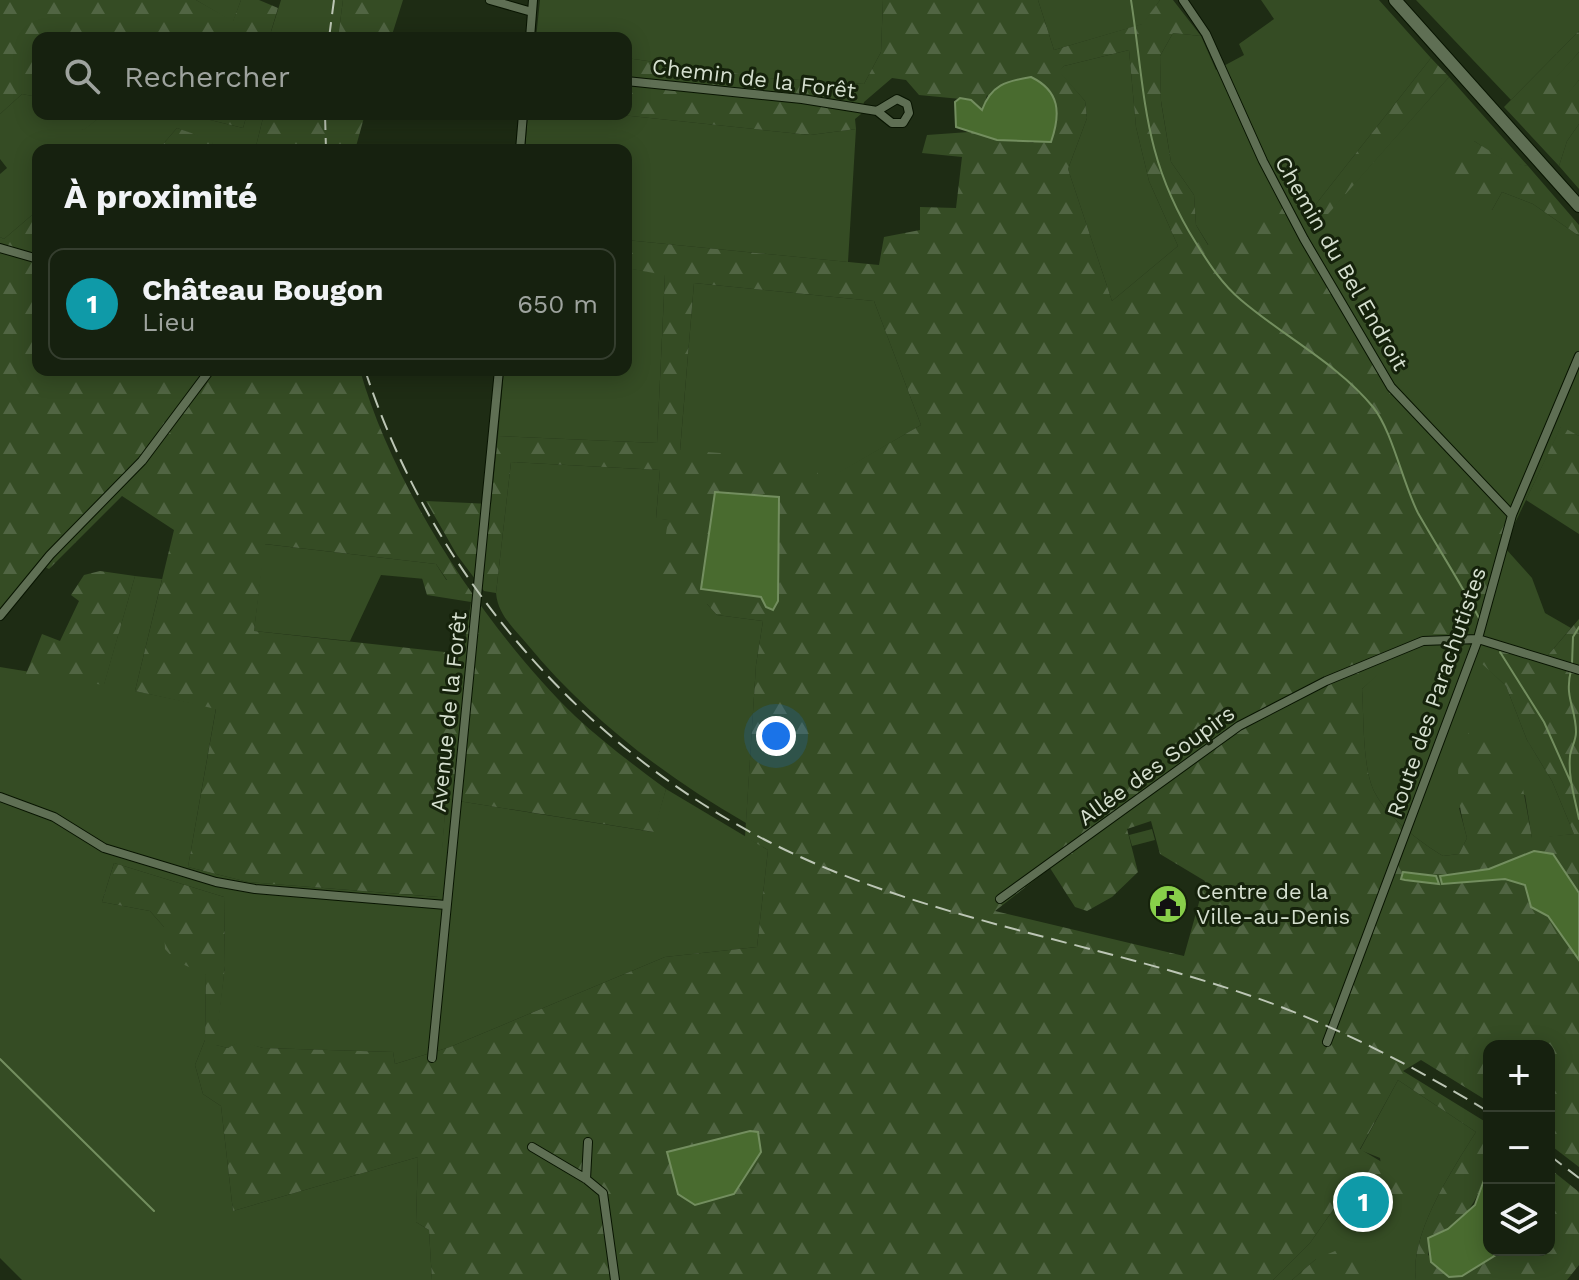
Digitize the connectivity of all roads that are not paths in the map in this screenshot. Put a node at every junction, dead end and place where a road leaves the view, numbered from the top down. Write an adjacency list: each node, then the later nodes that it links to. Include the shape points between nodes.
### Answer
1 (490, 0): 5 (street)
2 (533, 0): 5 (street)
3 (1183, 0): 17 (street, Chemin du Bel Endroit, via 1206,34 1297,226 1391,387)
4 (1395, 0): 11 (main road)
5 (532, 12): 6 (street)
6 (530, 32)
7 (632, 82): 8 (street, Chemin de la Forêt)
8 (877, 111)
9 (522, 120): 10 (street)
10 (520, 144)
11 (1579, 206)
12 (0, 248): 13 (street)
13 (32, 257)
14 (1579, 356): 17 (street, Route des Parachutistes)
15 (206, 376): 18 (street, via 142,461)
16 (498, 376): 23 (street, Avenue de la Forêt)
17 (1512, 515): 19 (street, Route des Parachutistes)
18 (0, 616)
19 (1478, 639): 20 (street, Allée des Soupirs); 22 (street, Allée des Soupirs, via 1423,641 1326,681 1239,726); 24 (street, Route des Parachutistes)
20 (1579, 670)
21 (0, 797): 23 (street, via 54,817 118,853 216,882)
22 (1000, 899)
23 (446, 905): 25 (street, Avenue de la Forêt)
24 (1327, 1042)
25 (432, 1058)
26 (588, 1142): 28 (street)
27 (532, 1147): 28 (street)
28 (586, 1179): 29 (street, via 603,1193)
29 (615, 1280)

